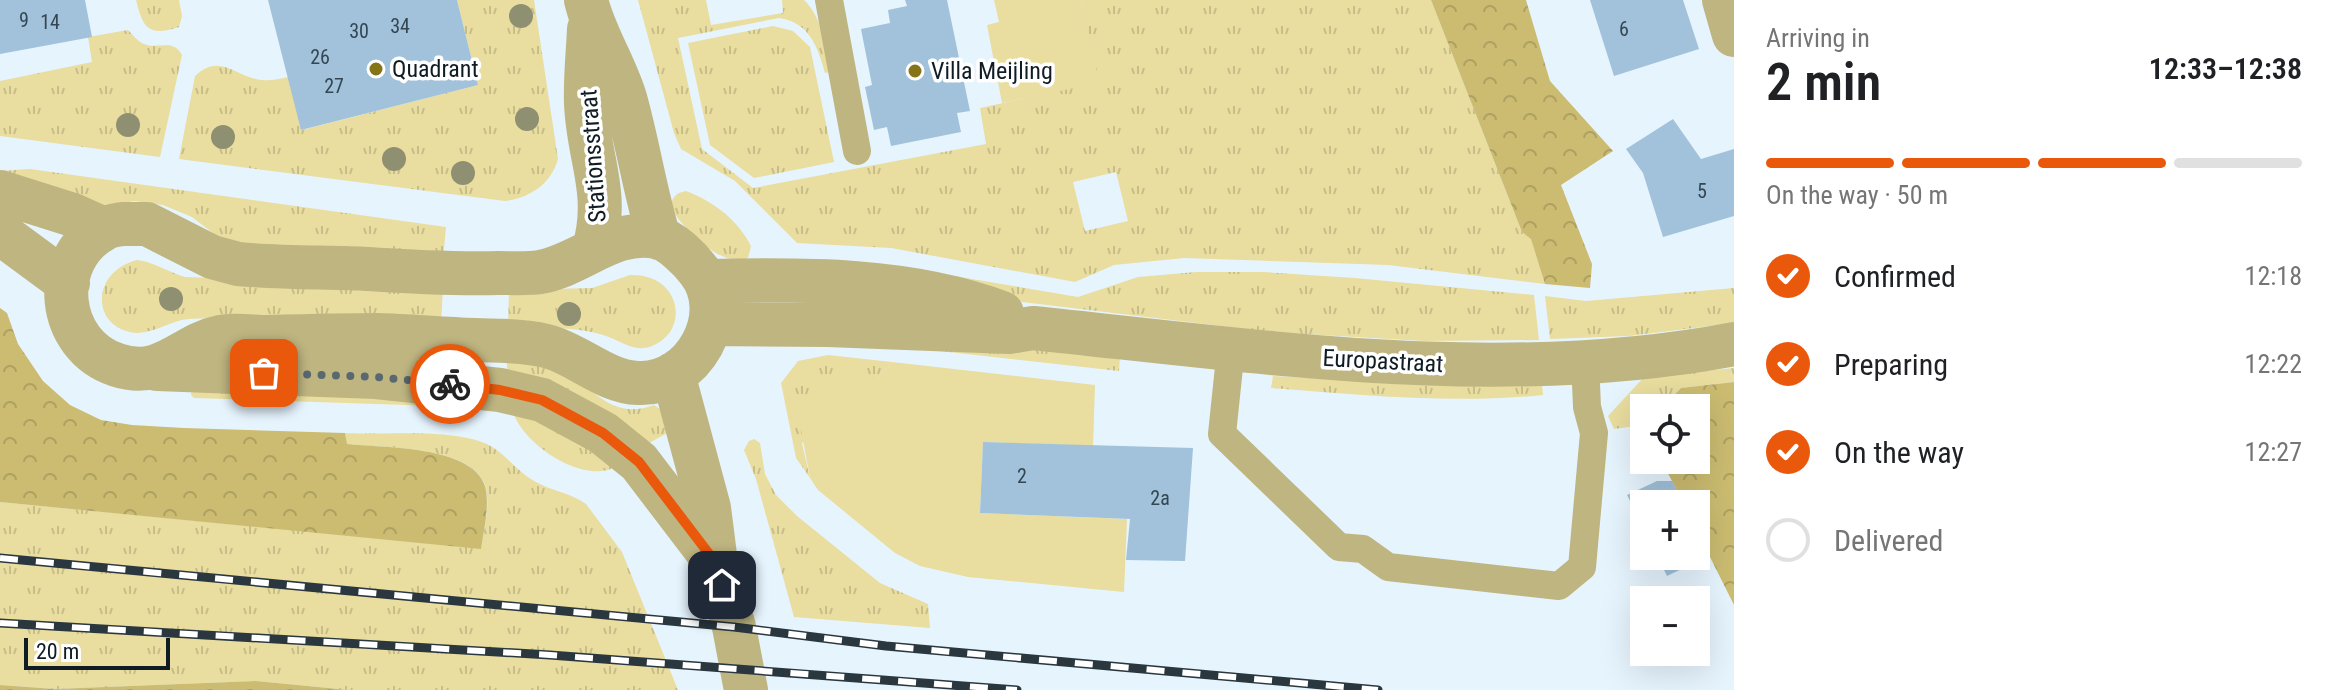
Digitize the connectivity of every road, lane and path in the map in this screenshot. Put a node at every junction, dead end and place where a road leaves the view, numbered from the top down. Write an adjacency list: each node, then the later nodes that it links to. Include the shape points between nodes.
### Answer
1 (829, 0): 5 (lane)
2 (1724, 0): 4 (street)
3 (588, 7): 9 (street, Stationsstraat, via 624,97); 10 (street, Stationsstraat, via 586,104 601,223)
4 (1734, 35)
5 (857, 151)
6 (0, 192): 7 (street)
7 (104, 229): 10 (street, via 147,224 212,257 238,264 453,274 539,272 571,264); 12 (street, via 77,255)
8 (0, 233): 12 (street)
9 (659, 238): 10 (street, via 624,238); 11 (street, via 692,262)
10 (594, 249)
11 (707, 281): 13 (street, via 714,307); 14 (street, Europastraat, via 830,282 913,290 988,308)
12 (68, 283): 18 (street, via 70,323 81,341 118,366)
13 (711, 324): 14 (street, Europastraat, via 1009,332); 19 (street, via 695,355)
14 (1033, 328): 16 (street, Europastraat)
15 (1734, 344): 17 (street, Europastraat)
16 (1231, 348): 17 (street, Europastraat, via 1448,365); 17 (lane, via 1222,434 1339,547 1363,549 1388,567 1559,586 1582,567 1594,433)
17 (1585, 361)
18 (152, 369): 19 (street, via 219,337 378,335 546,345 636,384 658,383); 20 (street, via 376,377 500,390 542,400 603,433 639,462)
19 (673, 374): 20 (street, via 709,508)
20 (716, 563): 21 (street)
21 (746, 690)

